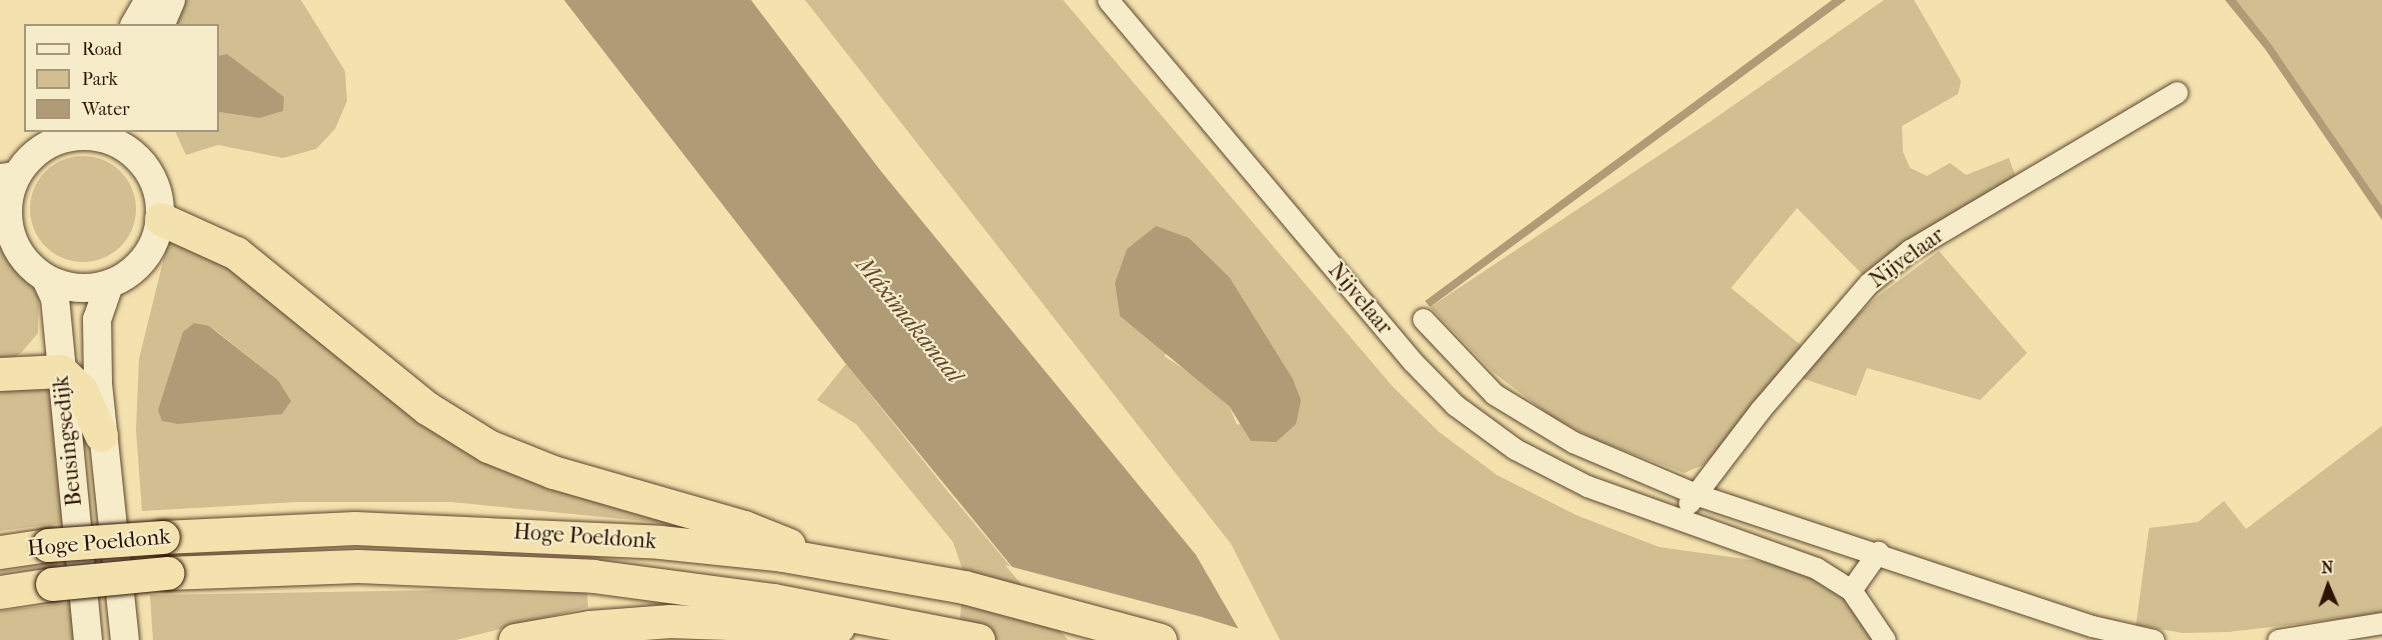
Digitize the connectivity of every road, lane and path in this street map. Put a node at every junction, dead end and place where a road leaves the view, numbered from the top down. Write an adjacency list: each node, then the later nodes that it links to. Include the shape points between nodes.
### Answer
1 (149, 0): 4 (street)
2 (171, 0): 5 (street)
3 (1108, 0): 19 (street, Nijvelaar, via 1412,361 1455,405 1515,449 1587,486)
4 (135, 24)
5 (161, 24)
6 (2177, 92): 18 (street, Nijvelaar, via 1910,250 1869,283 1760,410)
7 (77, 133): 8 (street); 9 (street, via 50,144)
8 (129, 140): 11 (street, via 154,180)
9 (10, 173): 10 (street)
10 (4, 218): 12 (street, via 23,257)
11 (160, 219): 13 (street, via 144,259); 22 (highway, via 236,253 427,408 488,446 637,498 744,527)
12 (46, 279): 13 (street, via 66,286); 15 (street, Beusingsedijk, via 55,298)
13 (109, 285): 17 (street, Beusingsedijk, via 97,320)
14 (1423, 319): 18 (street, Nijvelaar, via 1494,394 1573,442)
15 (60, 371): 16 (highway); 17 (highway, via 81,390); 27 (street, Beusingsedijk)
16 (0, 374)
17 (101, 435): 28 (street, Beusingsedijk)
18 (1698, 495): 19 (street, Nijvelaar); 21 (street, Nijvelaar)
19 (1673, 517): 23 (street, Nijvelaar, via 1779,551)
20 (0, 552): 22 (highway, Hoge Poeldonk, bridge, via 48,545 299,529 451,530 660,542)
21 (1878, 552): 23 (street); 33 (street, Nijvelaar, via 2092,626)
22 (835, 563): 31 (highway, Hoge Poeldonk, via 964,587)
23 (1851, 590): 32 (street, Nijvelaar)
24 (0, 592): 25 (highway, Hoge Poeldonk, bridge, via 167,573 358,566 593,576)
25 (893, 620): 29 (highway, via 834,628 670,621 590,627); 30 (highway, Hoge Poeldonk)
26 (2382, 622): 34 (street)
27 (87, 640)
28 (125, 640)
29 (515, 640)
30 (978, 640)
31 (1160, 640)
32 (1885, 640)
33 (2153, 640)
34 (2278, 640)

